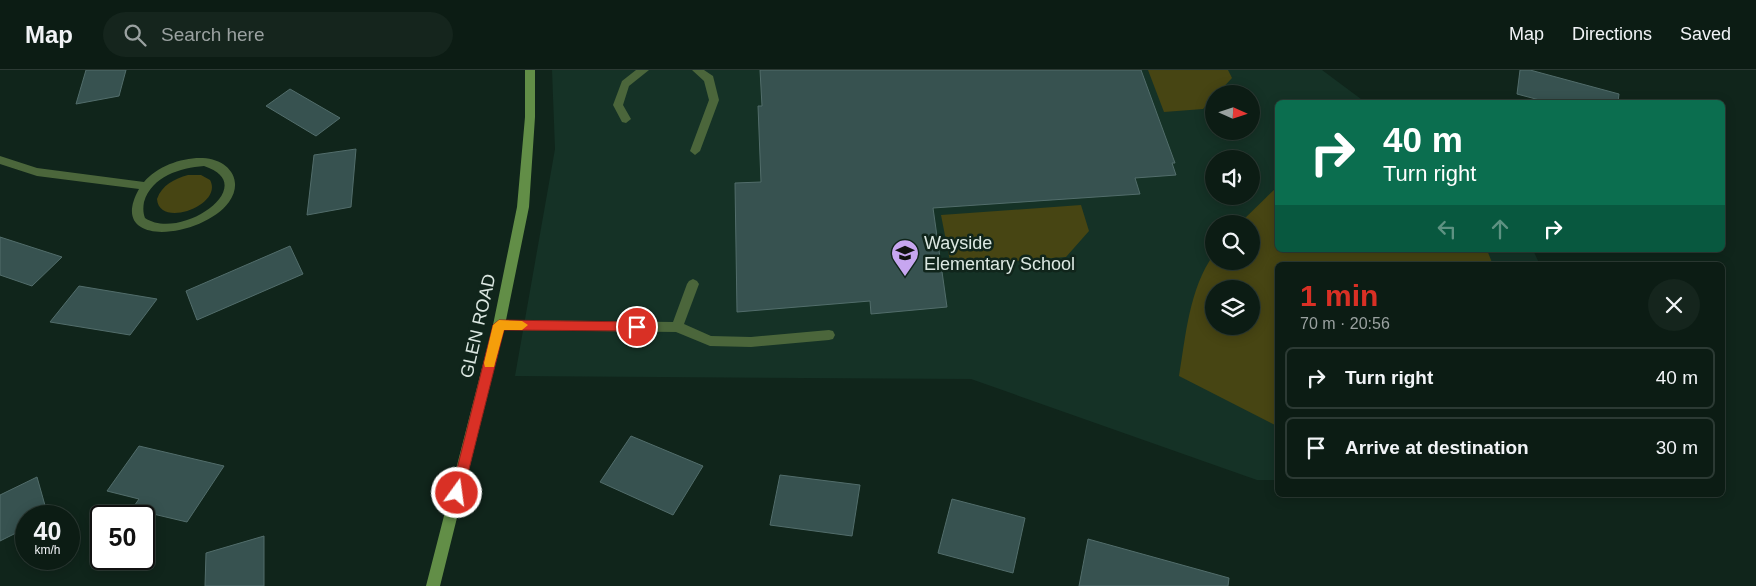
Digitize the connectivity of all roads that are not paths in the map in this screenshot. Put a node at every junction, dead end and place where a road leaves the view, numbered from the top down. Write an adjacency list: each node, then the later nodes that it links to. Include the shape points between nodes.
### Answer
1 (530, 70): 9 (main road, GLEN ROAD, via 523,207)
2 (644, 70): 4 (street, via 622,87 618,105)
3 (697, 70): 5 (street, via 709,79 714,100)
4 (626, 118)
5 (695, 151)
6 (0, 160): 7 (street, via 37,172)
7 (146, 186): 7 (street, via 136,207 138,216 157,228 171,228 186,226 214,211 224,201 231,180 227,170 218,164 197,162 173,168)
8 (693, 284): 10 (street)
9 (499, 325): 10 (street); 12 (main road, GLEN ROAD)
10 (676, 327): 11 (street, via 710,341 751,342)
11 (829, 335)
12 (433, 586)

